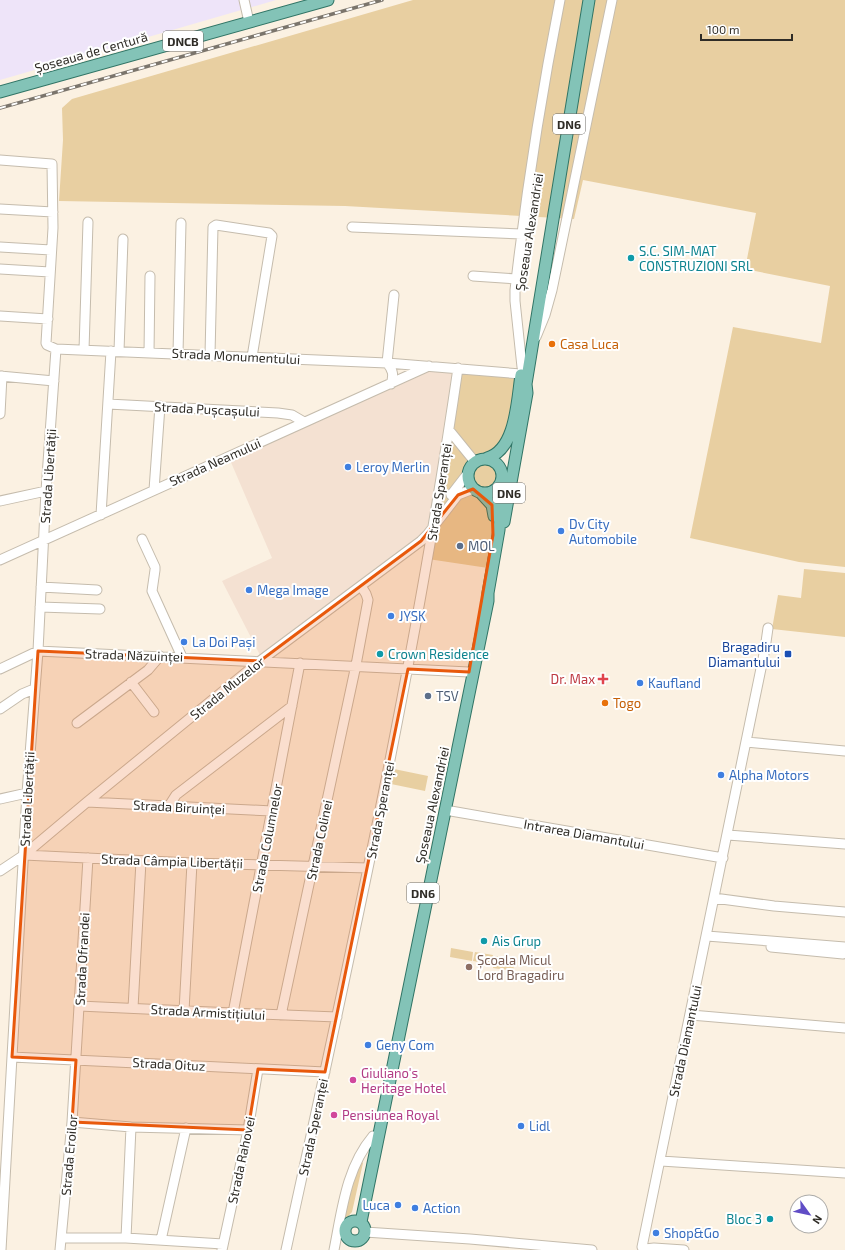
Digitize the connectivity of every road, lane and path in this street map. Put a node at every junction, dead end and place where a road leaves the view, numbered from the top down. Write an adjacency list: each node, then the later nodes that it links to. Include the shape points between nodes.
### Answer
1 (244, 0): 7 (street)
2 (328, 0): 7 (main road, Șoseaua de Centură / DNCB)
3 (560, 0): 15 (street)
4 (582, 0): 38 (main road, Șoseaua Alexandriei / DN6)
5 (589, 0): 27 (main road, Șoseaua Alexandriei / DN6)
6 (612, 0): 27 (street, via 552,290)
7 (249, 22): 8 (main road, Șoseaua de Centură / DNCB)
8 (0, 92)
9 (0, 160): 11 (street, Strada Libertății, via 52,164)
10 (0, 209): 11 (street)
11 (53, 212): 18 (street, Strada Libertății)
12 (88, 222): 29 (street)
13 (182, 223): 32 (street)
14 (352, 227): 15 (street)
15 (522, 234): 23 (street)
16 (123, 239): 30 (street)
17 (0, 247): 18 (street)
18 (51, 250): 20 (street, Strada Libertății)
19 (0, 269): 20 (street)
20 (50, 272): 26 (street, Strada Libertății)
21 (150, 276): 31 (street)
22 (473, 276): 23 (street)
23 (517, 279): 38 (street, via 515,301)
24 (394, 294): 35 (street)
25 (0, 316): 26 (street)
26 (48, 319): 28 (street, Strada Libertății, via 46,343)
27 (534, 340): 38 (main road, DN6)
28 (52, 347): 29 (street, Strada Monumentului); 40 (street, Strada Libertății)
29 (84, 350): 30 (street, Strada Monumentului)
30 (115, 351): 31 (street, Strada Monumentului); 42 (street)
31 (149, 352): 32 (street, Strada Monumentului)
32 (178, 354): 33 (street, Strada Monumentului)
33 (210, 355): 34 (street, Strada Monumentului); 34 (street, via 213,227 216,225 272,236)
34 (252, 357): 35 (street, Strada Monumentului)
35 (387, 363): 36 (street, Strada Monumentului); 41 (street, via 392,369)
36 (430, 366): 37 (street, Strada Monumentului); 41 (street, Strada Neamului)
37 (458, 368): 38 (street, Strada Monumentului); 46 (street, Strada Speranței)
38 (523, 375): 47 (main road, Șoseaua Alexandriei / DN6, via 510,435 501,450); 49 (main road, Șoseaua Alexandriei / DN6, via 523,393 514,435 504,459); 64 (main road, DN6, via 525,400)
39 (1, 376): 40 (street); 44 (street)
40 (54, 381): 53 (street, Strada Libertății)
41 (390, 384): 45 (street, Strada Neamului)
42 (108, 404): 43 (street, Strada Pușcașului); 56 (street)
43 (160, 406): 45 (street, Strada Pușcașului, via 278,413 292,415); 52 (street)
44 (0, 414)
45 (304, 422): 52 (street, Strada Neamului)
46 (449, 430): 48 (street); 57 (street, Strada Speranței)
47 (487, 458): 48 (main road, DN6); 49 (main road, DN6, via 497,463)
48 (474, 462): 50 (main road)
49 (502, 472): 51 (main road, DN6)
50 (468, 473): 54 (main road, DN6, via 469,484); 57 (street, via 441,510)
51 (500, 485): 54 (main road, DN6, via 491,492); 64 (main road, Șoseaua Alexandriei / DN6, via 499,530)
52 (154, 490): 56 (street, Strada Neamului)
53 (46, 491): 55 (street); 59 (street, Strada Libertății)
54 (477, 491): 57 (street, via 466,490 458,495); 76 (main road, Șoseaua Alexandriei / DN6, via 492,505 494,528)
55 (0, 501)
56 (101, 515): 59 (street, Strada Neamului)
57 (434, 526): 61 (street, Strada Muzelor, via 421,541); 75 (street, Strada Speranței)
58 (142, 539): 70 (street, via 155,570 152,591)
59 (44, 540): 60 (street, Strada Neamului); 62 (street, Strada Libertății)
60 (0, 560)
61 (361, 586): 71 (street, Strada Muzelor); 73 (street, Strada Colinei, via 368,600)
62 (41, 587): 63 (street); 65 (street, Strada Libertății)
63 (97, 590)
64 (488, 601): 89 (main road, Șoseaua Alexandriei / DN6)
65 (40, 607): 66 (street); 68 (street, Strada Libertății)
66 (100, 609)
67 (768, 628): 83 (street, Strada Diamantului)
68 (38, 651): 69 (street, Strada Năzuinței); 74 (street); 78 (street, Strada Libertății)
69 (160, 656): 70 (street, Strada Năzuinței); 77 (street, via 148,670)
70 (182, 657): 71 (street, Strada Năzuinței)
71 (260, 661): 72 (street, Strada Năzuinței); 87 (street, Strada Muzelor)
72 (300, 663): 73 (street, Strada Năzuinței); 79 (street, Strada Columnelor)
73 (356, 665): 75 (street, Strada Năzuinței); 101 (street, Strada Colinei)
74 (0, 669)
75 (408, 669): 76 (street, Strada Năzuinței); 102 (street, Strada Speranței)
76 (469, 672): 126 (main road, Șoseaua Alexandriei / DN6)
77 (131, 682): 81 (street); 82 (street)
78 (34, 689): 80 (street, via 22,694); 85 (street, Strada Libertății)
79 (292, 706): 88 (street, via 176,796); 90 (street, Strada Columnelor)
80 (0, 710)
81 (154, 712)
82 (77, 724)
83 (746, 742): 84 (street); 91 (street, Strada Diamantului)
84 (845, 751)
85 (27, 793): 86 (street); 94 (street, Strada Libertății)
86 (0, 799)
87 (87, 802): 88 (street, Strada Biruinței); 92 (street, Strada Muzelor)
88 (169, 806): 90 (street, Strada Biruinței)
89 (445, 810): 97 (street, Intrarea Diamantului); 129 (main road, Șoseaua Alexandriei / DN6)
90 (272, 811): 100 (street, Strada Columnelor)
91 (728, 835): 93 (street); 97 (street, Strada Diamantului)
92 (46, 837): 94 (street, Strada Muzelor); 95 (street, via 45,850)
93 (845, 844)
94 (24, 855): 95 (street, Strada Câmpia Libertății); 103 (street, Strada Muzelor); 116 (street, Strada Libertății)
95 (50, 856): 96 (street, Strada Câmpia Libertății)
96 (88, 858): 98 (street, Strada Câmpia Libertății); 108 (street, Strada Ofrandei)
97 (723, 858): 104 (street, Strada Diamantului)
98 (141, 860): 99 (street, Strada Câmpia Libertății); 109 (street)
99 (192, 863): 100 (street, Strada Câmpia Libertății); 110 (street)
100 (262, 865): 101 (street, Strada Câmpia Libertății); 111 (street, Strada Columnelor)
101 (314, 866): 102 (street, Strada Câmpia Libertății); 112 (street, Strada Colinei)
102 (368, 868): 114 (street, Strada Speranței)
103 (0, 871)
104 (714, 898): 105 (street); 106 (street, Strada Diamantului)
105 (845, 912)
106 (706, 939): 107 (street); 113 (street, Strada Diamantului)
107 (844, 950)
108 (79, 1006): 109 (street, Strada Armistițiului); 117 (street, Strada Ofrandei)
109 (133, 1008): 110 (street, Strada Armistițiului)
110 (184, 1011): 111 (street, Strada Armistițiului)
111 (233, 1014): 112 (street, Strada Armistițiului)
112 (281, 1015): 114 (street, Strada Armistițiului)
113 (691, 1015): 115 (street); 127 (street, Strada Diamantului)
114 (337, 1017): 119 (street, Strada Speranței)
115 (845, 1028)
116 (12, 1057): 117 (street, Strada Oituz); 120 (street, Strada Libertății)
117 (76, 1060): 118 (street, Strada Oituz); 122 (street, Strada Eroilor)
118 (258, 1069): 119 (street, Strada Oituz); 125 (street, Strada Rahovei)
119 (325, 1072): 138 (street, Strada Speranței)
120 (10, 1096): 121 (street); 136 (street, Strada Libertății)
121 (0, 1098)
122 (72, 1122): 123 (street); 130 (street, Strada Eroilor)
123 (132, 1127): 124 (street); 131 (street)
124 (186, 1128): 125 (street); 132 (street)
125 (248, 1130): 134 (street, Strada Rahovei)
126 (373, 1136): 129 (main road, Șoseaua Alexandriei / DN6); 139 (street, via 352,1172)
127 (661, 1161): 128 (street); 135 (street, Strada Diamantului)
128 (845, 1173)
129 (360, 1225): 133 (main road, DN6, via 363,1238); 133 (main road, DN6, via 347,1225 345,1235); 140 (street, via 470,1239)
130 (62, 1238): 131 (street); 137 (street, Strada Eroilor)
131 (126, 1238): 132 (street)
132 (161, 1240): 134 (street)
133 (352, 1245)
134 (223, 1247)
135 (642, 1249): 141 (street)
136 (2, 1250)
137 (60, 1250)
138 (286, 1250)
139 (334, 1250)
140 (592, 1250)
141 (684, 1250)

